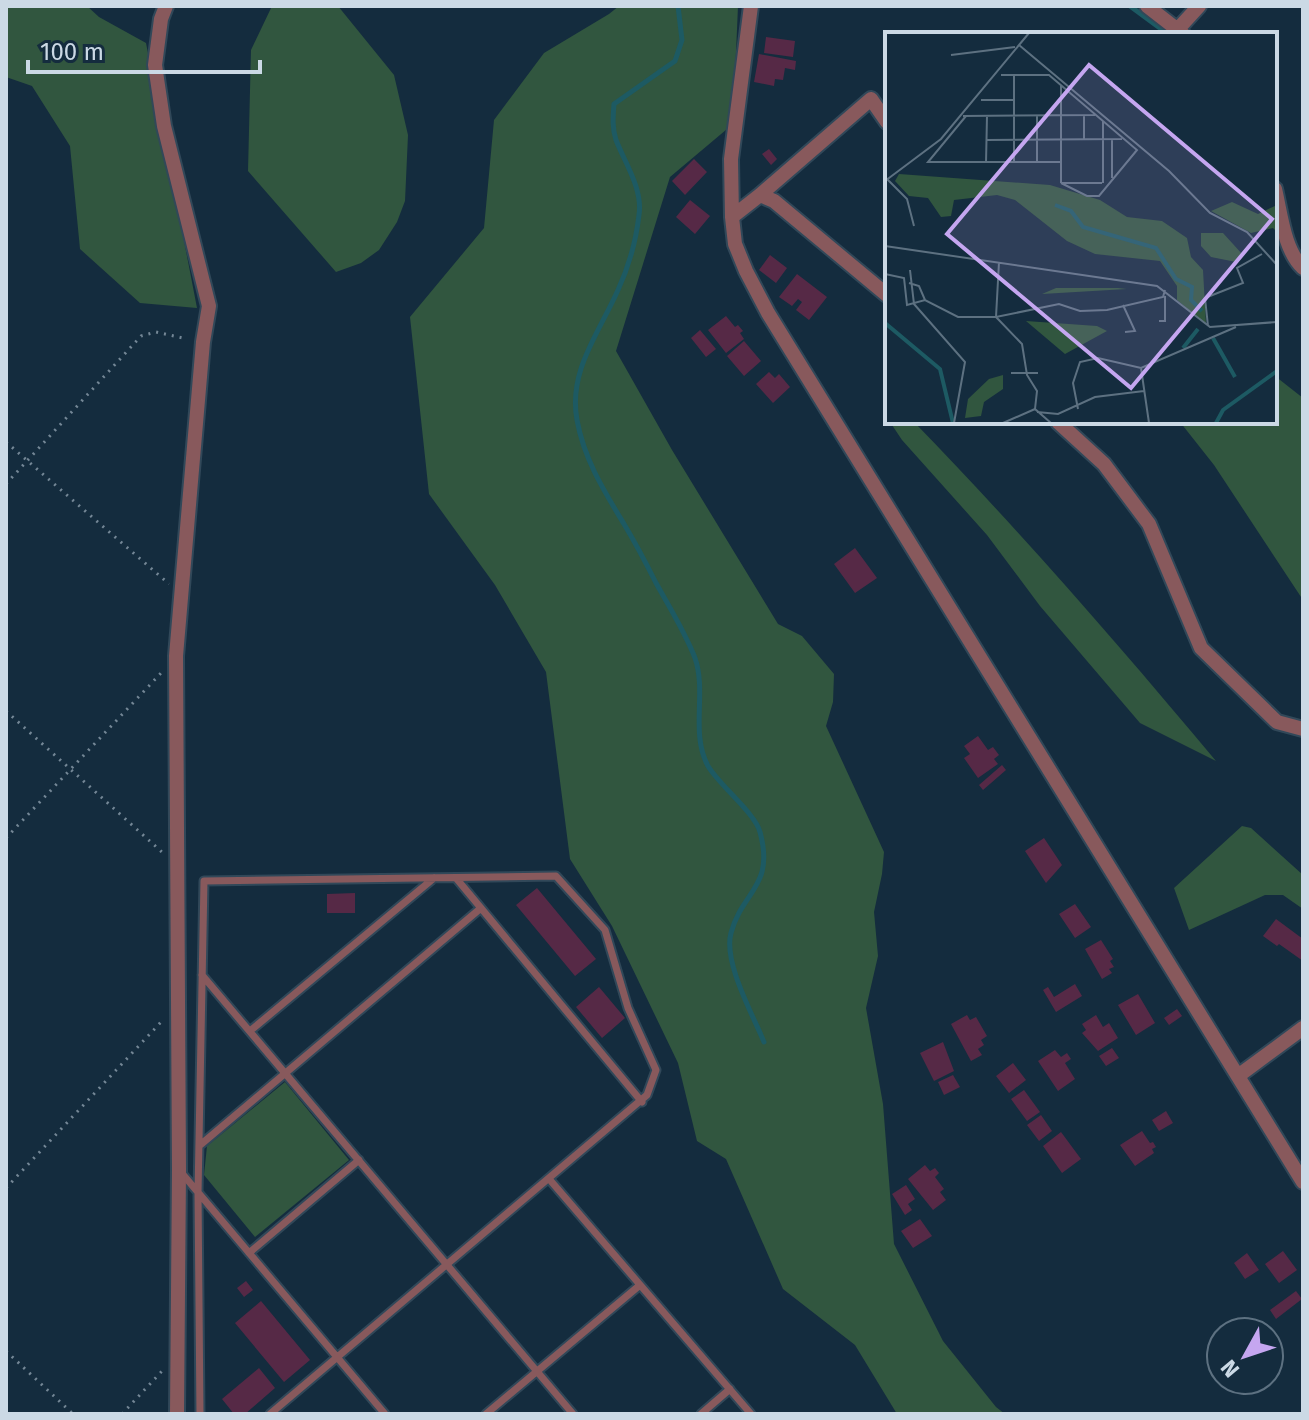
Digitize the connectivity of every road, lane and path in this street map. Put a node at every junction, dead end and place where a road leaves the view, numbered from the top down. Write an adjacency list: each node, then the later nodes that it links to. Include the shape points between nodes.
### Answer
1 (166, 6): 12 (street, via 155,65 164,126 209,306)
2 (751, 6): 9 (street, via 731,159)
3 (1147, 6): 5 (street)
4 (1199, 6): 5 (street)
5 (1180, 32)
6 (885, 119): 7 (street, via 871,99)
7 (760, 195): 9 (street); 11 (street)
8 (1277, 198): 10 (street, via 1287,240)
9 (732, 217): 32 (street, via 735,244 768,313)
10 (1303, 268)
11 (885, 293)
12 (203, 342): 15 (path, via 156,332 141,336); 17 (street)
13 (1060, 424): 20 (street, via 1104,464 1149,524 1201,648 1277,722)
14 (6, 442): 15 (path)
15 (27, 462): 16 (path); 17 (path)
16 (6, 484)
17 (181, 595): 18 (street)
18 (176, 656): 21 (path); 23 (street)
19 (6, 711): 21 (path)
20 (1303, 729)
21 (70, 770): 22 (path); 23 (path)
22 (6, 838)
23 (178, 866): 28 (street)
24 (434, 878): 25 (lane); 27 (lane, via 204,881); 30 (lane)
25 (456, 878): 26 (lane); 33 (lane, via 556,876 605,930 628,1008 656,1070)
26 (481, 908): 31 (lane); 33 (lane)
27 (202, 975): 30 (lane); 34 (lane)
28 (177, 1005): 36 (street); 39 (path)
29 (1303, 1028): 32 (street)
30 (250, 1031): 31 (lane)
31 (284, 1073): 34 (lane); 35 (lane)
32 (1238, 1076): 38 (street)
33 (642, 1102): 37 (lane)
34 (199, 1146): 40 (lane)
35 (359, 1160): 41 (lane); 42 (lane)
36 (179, 1170): 40 (lane); 45 (street)
37 (550, 1180): 42 (lane); 43 (lane)
38 (1303, 1182)
39 (6, 1188)
40 (198, 1193): 41 (lane); 52 (lane)
41 (249, 1253): 46 (lane)
42 (448, 1266): 46 (lane); 47 (lane)
43 (640, 1285): 47 (lane); 48 (lane)
44 (6, 1351): 49 (path)
45 (177, 1354): 50 (path); 51 (street)
46 (338, 1358): 53 (lane); 54 (lane)
47 (537, 1371): 55 (lane); 56 (lane)
48 (730, 1389): 57 (lane); 58 (lane)
49 (73, 1414)
50 (122, 1414)
51 (177, 1414)
52 (200, 1414)
53 (270, 1414)
54 (385, 1414)
55 (486, 1414)
56 (573, 1414)
57 (701, 1414)
58 (751, 1414)

